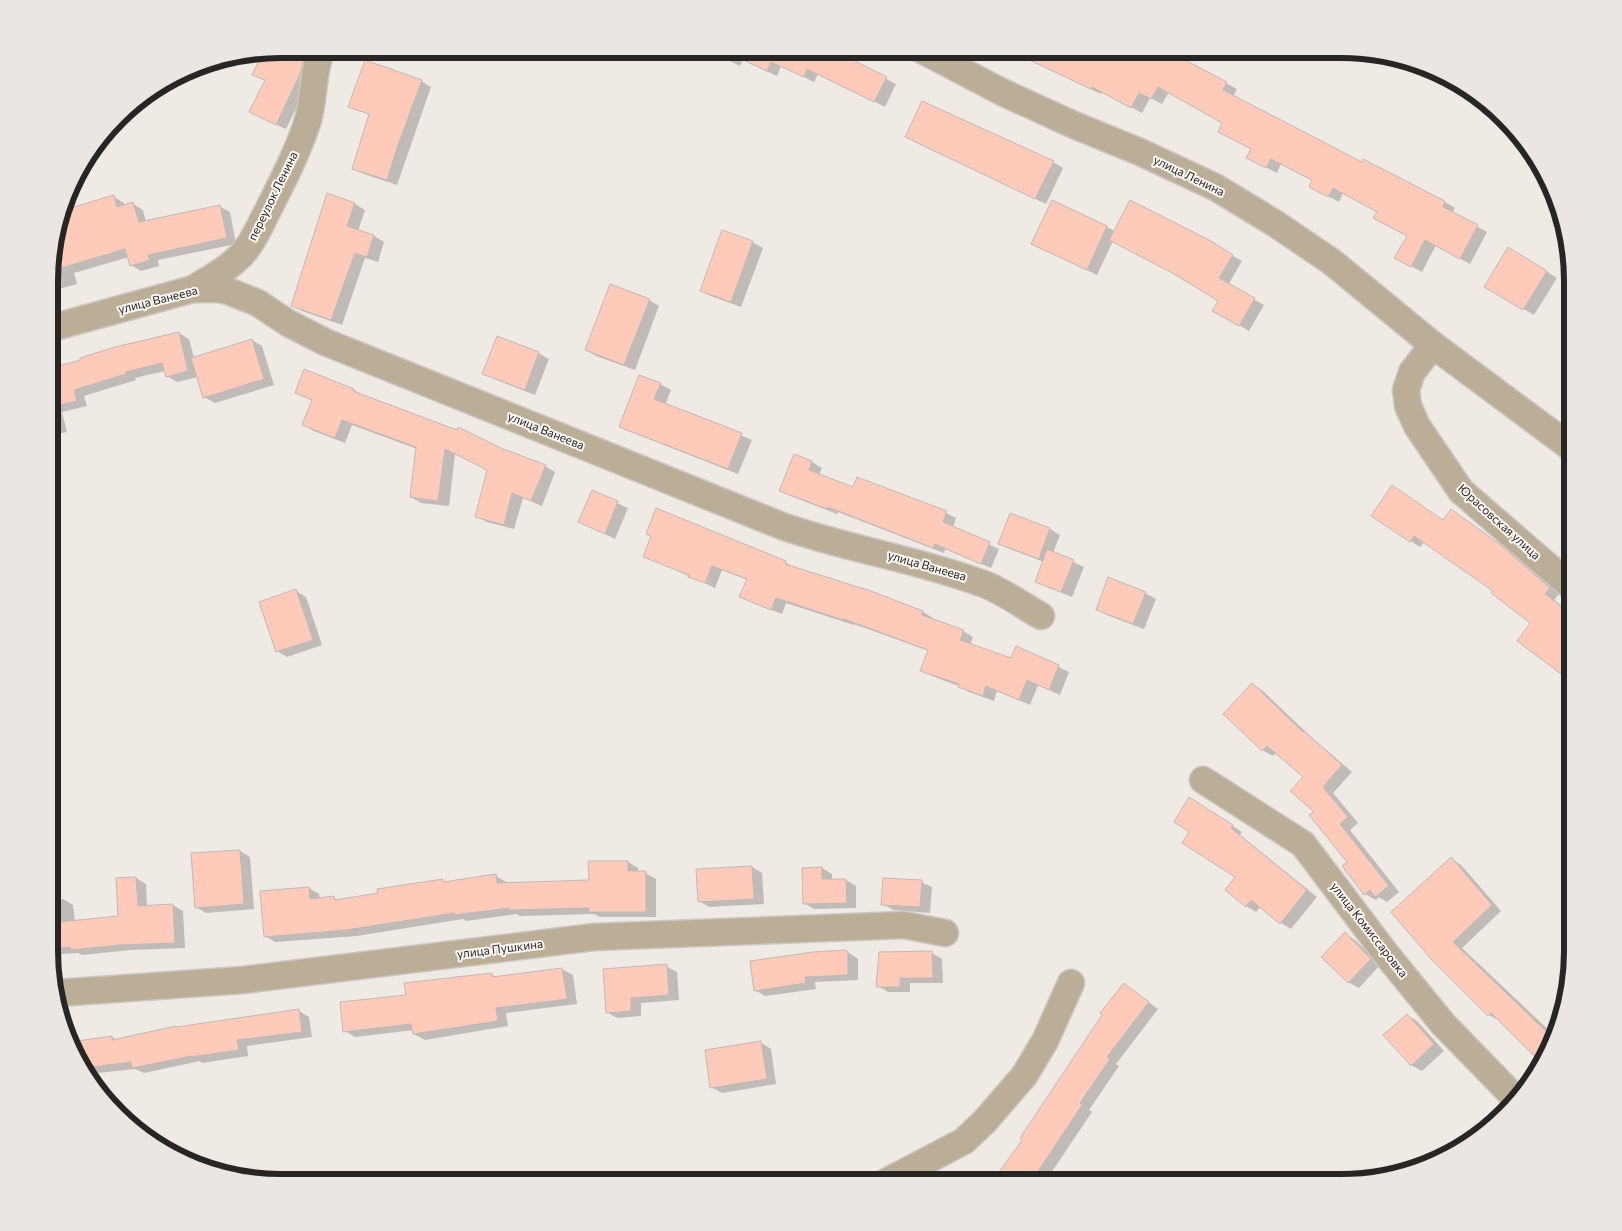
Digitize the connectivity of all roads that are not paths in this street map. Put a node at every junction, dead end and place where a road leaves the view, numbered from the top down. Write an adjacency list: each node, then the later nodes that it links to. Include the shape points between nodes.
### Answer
1 (318, 58): 3 (street, переулок Ленина, via 308,119 285,177)
2 (937, 58): 7 (street, улица Ленина, via 1002,92 1215,187 1332,262)
3 (247, 248): 4 (street, переулок Ленина, via 223,271); 5 (street, via 242,264 243,285)
4 (193, 289): 5 (street, улица Ванеева, via 228,291); 6 (street, улица Ванеева)
5 (258, 303): 10 (street, улица Ванеева, via 325,342 773,522 818,539 888,555 983,583)
6 (58, 326)
7 (1433, 345): 8 (street, улица Ленина); 9 (street, Юрасовская улица, via 1412,372 1406,390 1408,406 1418,426 1461,491)
8 (1564, 442)
9 (1564, 580)
10 (1041, 616)
11 (1203, 780): 15 (street, улица Комиссаровка, via 1302,844 1443,1024)
12 (945, 933): 14 (street, улица Пушкина, via 904,925 594,937 243,980)
13 (1071, 983): 16 (street, via 1045,1041 1024,1076 985,1121 964,1141)
14 (62, 993)
15 (1512, 1094)
16 (901, 1174)

